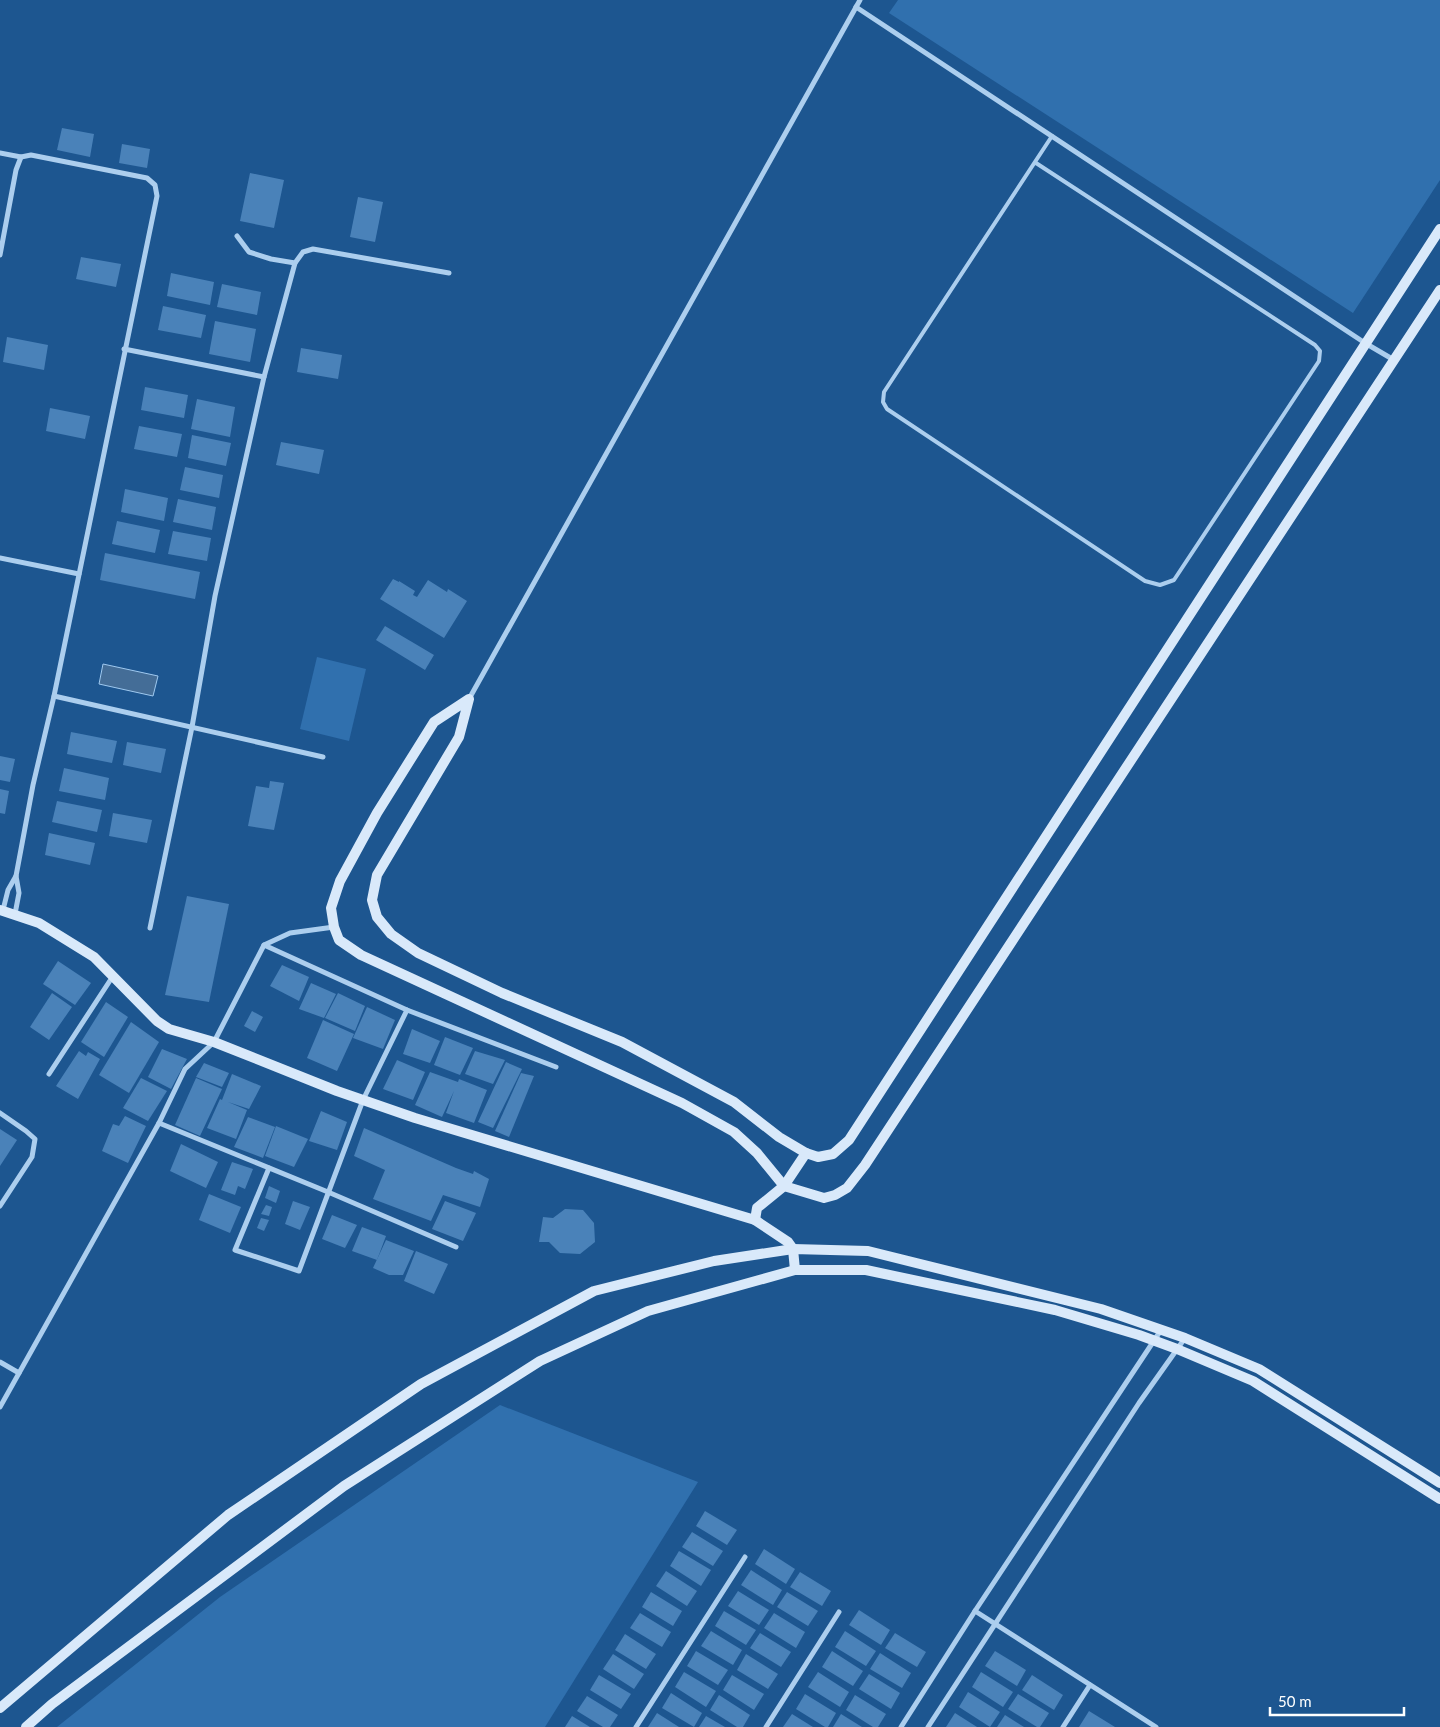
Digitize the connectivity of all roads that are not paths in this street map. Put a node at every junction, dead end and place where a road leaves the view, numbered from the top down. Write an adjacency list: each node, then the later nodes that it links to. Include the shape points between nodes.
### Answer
1 (860, 0): 2 (street)
2 (856, 7): 3 (street); 20 (street)
3 (1052, 136): 6 (lane); 13 (street)
4 (0, 153): 5 (street)
5 (21, 157): 9 (street); 14 (street, via 31,154 147,178 155,186 156,196)
6 (1036, 163): 6 (lane, via 884,392 883,402 887,409 1145,581 1160,585 1174,580 1319,361 1320,351)
7 (1440, 229): 13 (street)
8 (237, 236): 10 (street, via 250,252)
9 (0, 255)
10 (295, 263): 11 (street, via 303,252 313,249); 16 (street)
11 (449, 273)
12 (1440, 290): 15 (street)
13 (1365, 343): 15 (street); 37 (street, via 849,1140 833,1154 818,1157)
14 (124, 349): 16 (street); 18 (street)
15 (1394, 360): 39 (street, via 865,1165 847,1188 824,1198)
16 (264, 376): 21 (street, via 215,596)
17 (0, 558): 18 (street)
18 (79, 574): 19 (street)
19 (54, 696): 21 (street); 23 (street)
20 (469, 699): 26 (street, via 434,722 377,813 340,881 332,908); 37 (street, via 459,737 377,875 372,900 376,917 391,934 418,953 502,993 622,1042 734,1102)
21 (192, 727): 22 (street); 27 (street)
22 (323, 757)
23 (16, 876): 24 (street); 25 (street, via 19,893)
24 (1, 910): 25 (street)
25 (15, 914): 29 (street, via 39,923 94,957)
26 (334, 927): 28 (street, via 290,933); 39 (street, via 339,940 360,955 682,1103 734,1132)
27 (150, 928)
28 (264, 945): 30 (street); 31 (street)
29 (113, 975): 31 (street, via 157,1021 169,1029); 33 (street)
30 (406, 1010): 32 (street); 34 (street)
31 (214, 1042): 34 (street); 36 (street, via 185,1069)
32 (556, 1067)
33 (49, 1074)
34 (363, 1100): 40 (street); 42 (street)
35 (0, 1113): 41 (street, via 35,1139 32,1157)
36 (159, 1123): 38 (street); 51 (street)
37 (806, 1153): 39 (street)
38 (269, 1168): 40 (street); 40 (street, via 235,1250 298,1272)
39 (784, 1186): 42 (street, via 757,1208)
40 (328, 1192): 43 (street)
41 (0, 1206)
42 (755, 1220): 44 (street, via 788,1242)
43 (456, 1247)
44 (793, 1249): 45 (street); 46 (street, via 868,1251 1101,1309); 60 (street, via 714,1261 594,1292 421,1384 228,1515)
45 (795, 1270): 48 (street, via 866,1270 1055,1310); 61 (street, via 648,1311 540,1361 344,1486 52,1704)
46 (1162, 1330): 47 (street); 48 (street)
47 (1185, 1338): 49 (street); 53 (street, via 1259,1369)
48 (1154, 1341): 49 (street); 56 (street)
49 (1177, 1349): 54 (street, via 1253,1381); 58 (street)
50 (0, 1362): 51 (street)
51 (19, 1373): 52 (street)
52 (0, 1407)
53 (1440, 1483)
54 (1440, 1499)
55 (745, 1557): 62 (street)
56 (975, 1611): 58 (street); 64 (street)
57 (839, 1612): 63 (street)
58 (995, 1624): 59 (street); 65 (street)
59 (1090, 1684): 66 (street); 67 (street)
60 (0, 1708)
61 (26, 1727)
62 (636, 1727)
63 (766, 1727)
64 (901, 1727)
65 (928, 1727)
66 (1063, 1727)
67 (1156, 1727)

